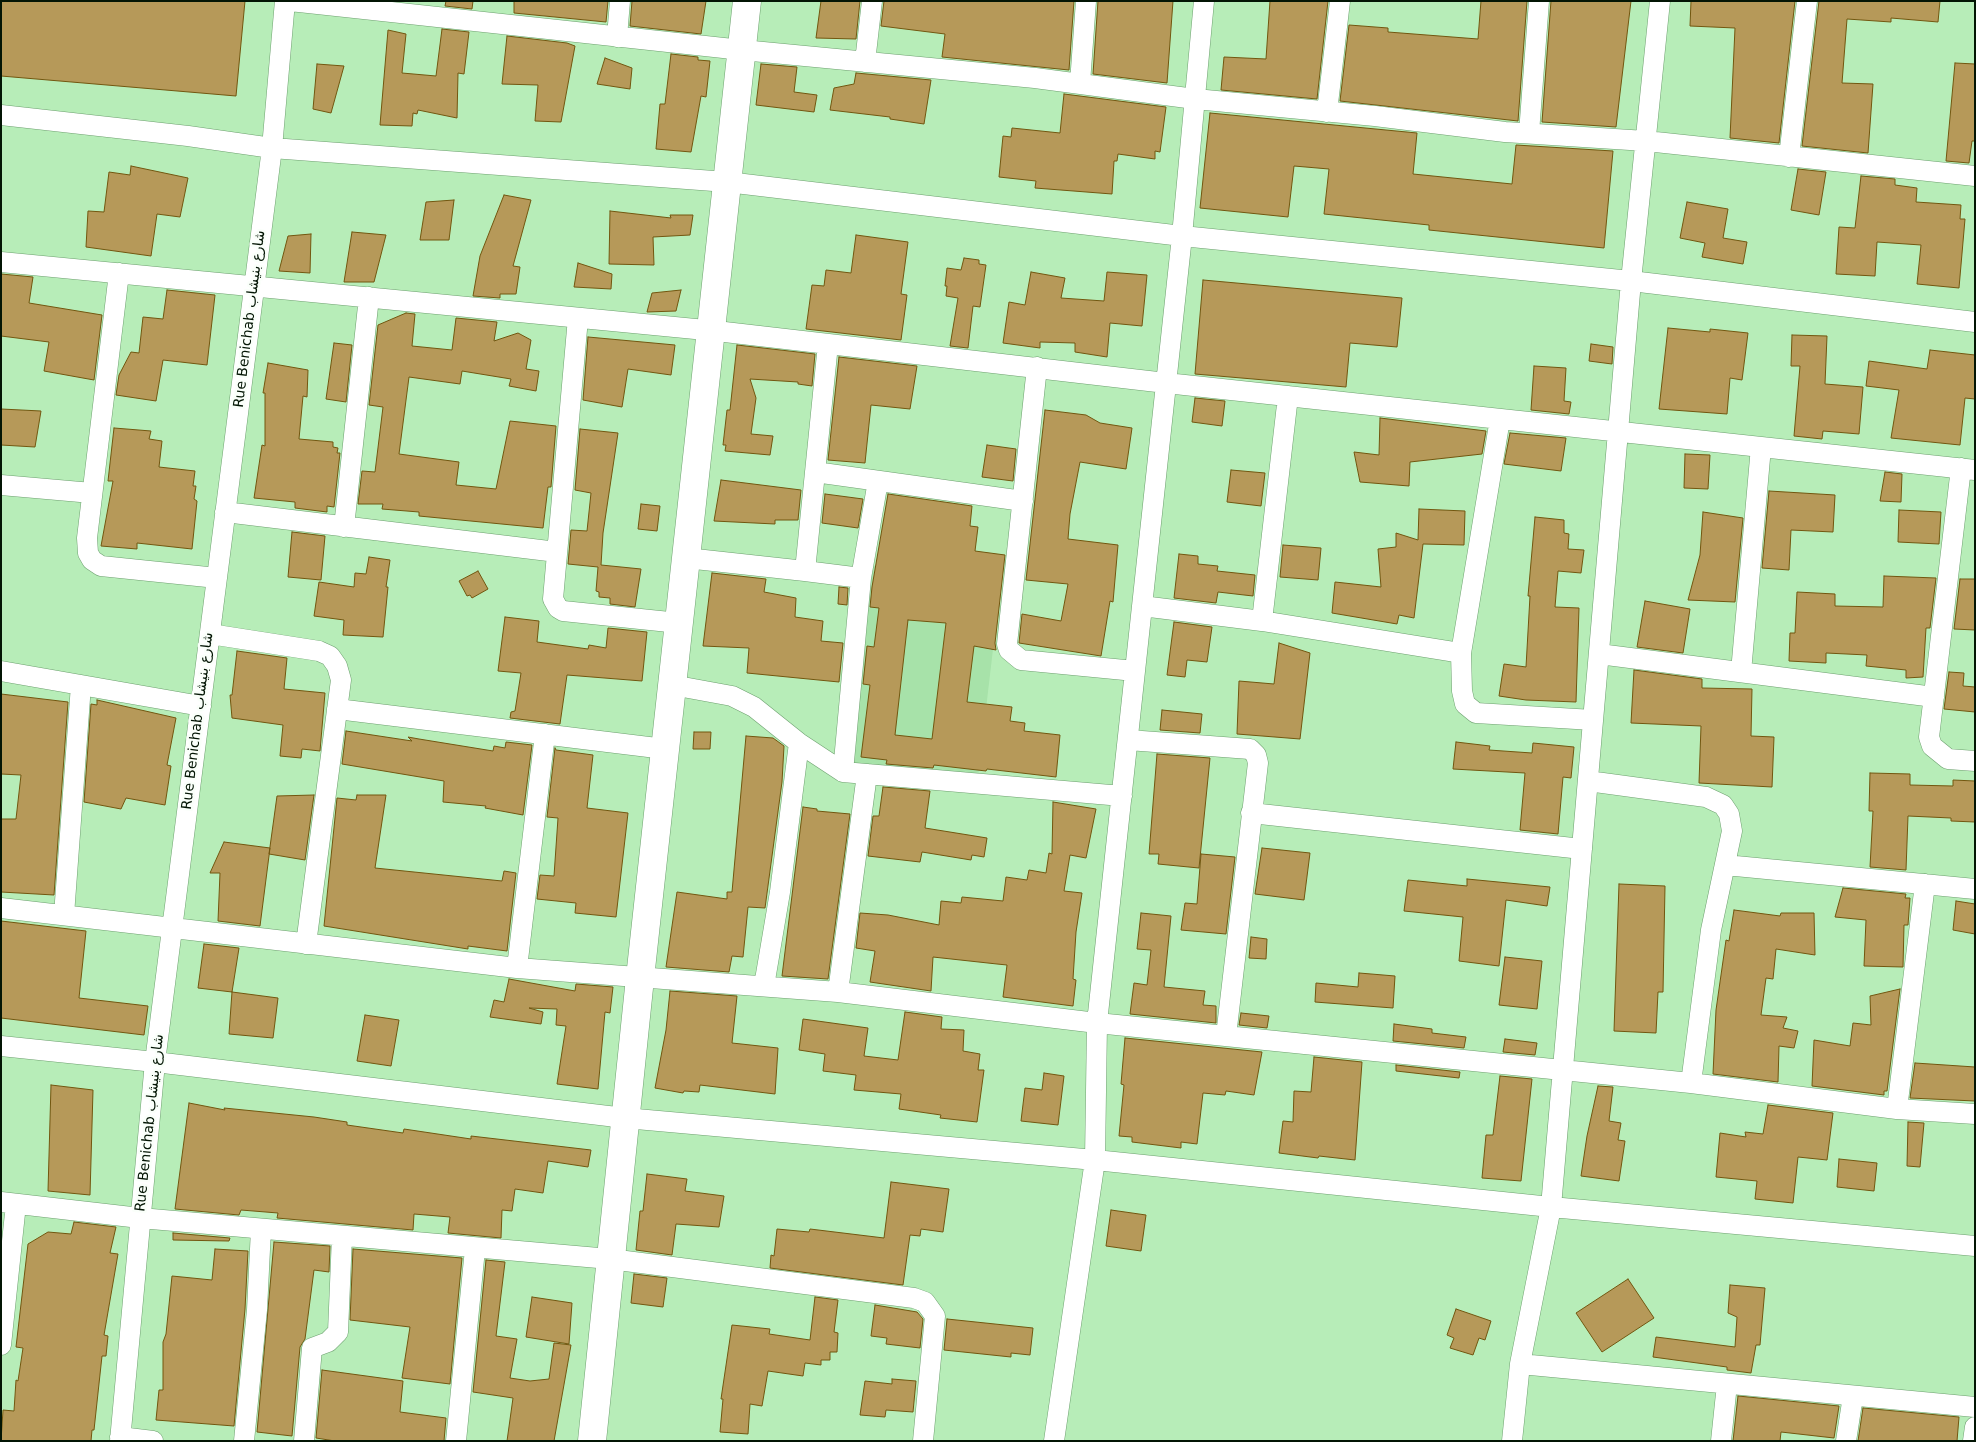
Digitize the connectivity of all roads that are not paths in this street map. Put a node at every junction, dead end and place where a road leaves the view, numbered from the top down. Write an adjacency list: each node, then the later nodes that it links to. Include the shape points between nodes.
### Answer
1 (285, 1): 22 (street, Rue Benichab شارع بنيشاب)
2 (290, 1): 12 (street)
3 (620, 1): 13 (street)
4 (747, 1): 14 (street)
5 (872, 1): 15 (street)
6 (1086, 1): 16 (street)
7 (1204, 1): 17 (street)
8 (1340, 1): 18 (street)
9 (1539, 1): 20 (street)
10 (1660, 1): 21 (street)
11 (1807, 1): 23 (street)
12 (410, 8): 13 (street)
13 (616, 37): 14 (street)
14 (742, 50): 15 (street); 25 (street)
15 (865, 62): 16 (street)
16 (1080, 84): 17 (street)
17 (1195, 99): 18 (street); 26 (street)
18 (1328, 112): 20 (street)
19 (1, 115): 22 (street)
20 (1529, 134): 21 (street)
21 (1646, 142): 23 (street); 29 (street)
22 (272, 148): 25 (street); 30 (street, Rue Benichab شارع بنيشاب)
23 (1789, 157): 24 (street)
24 (1975, 176)
25 (727, 182): 26 (street); 34 (street)
26 (1182, 236): 29 (street); 37 (street)
27 (1, 262): 28 (street)
28 (118, 273): 30 (street); 46 (street)
29 (1632, 281): 33 (street); 40 (street)
30 (254, 285): 31 (street); 48 (street, Rue Benichab شارع بنيشاب)
31 (369, 297): 32 (street); 49 (street)
32 (578, 318): 34 (street); 50 (street)
33 (1975, 322)
34 (711, 331): 35 (street); 51 (street)
35 (828, 344): 36 (street); 43 (street)
36 (1037, 367): 37 (street); 47 (street)
37 (1166, 382): 38 (street); 55 (street)
38 (1288, 396): 39 (street); 56 (street)
39 (1500, 419): 40 (street); 59 (street)
40 (1618, 431): 41 (street); 60 (street)
41 (1761, 446): 42 (street); 63 (street)
42 (1968, 469): 66 (street)
43 (815, 472): 44 (street); 52 (street)
44 (878, 481): 47 (street); 54 (street)
45 (1, 485): 46 (street)
46 (92, 493): 53 (street, via 87,538 88,554 92,560 102,566)
47 (1023, 501): 62 (street, via 1007,644 1009,650 1020,660)
48 (225, 512): 49 (street); 53 (street, Rue Benichab شارع بنيشاب)
49 (344, 527): 50 (street)
50 (557, 552): 57 (street, via 553,599 558,608)
51 (686, 558): 52 (street); 57 (street)
52 (804, 570): 54 (street)
53 (217, 578): 58 (street, Rue Benichab شارع بنيشاب)
54 (861, 578): 75 (street)
55 (1142, 606): 56 (street); 62 (street)
56 (1262, 621): 59 (street)
57 (679, 623): 65 (street)
58 (210, 634): 67 (street, Rue Benichab شارع بنيشاب); 68 (street, via 330,656 341,680)
59 (1461, 653): 69 (street, via 1462,691 1465,704 1471,711)
60 (1599, 654): 63 (street); 69 (street)
61 (1, 671): 64 (street)
62 (1135, 671): 71 (street)
63 (1741, 672): 66 (street)
64 (81, 685): 67 (street); 85 (street)
65 (672, 685): 72 (street, via 732,696 754,707); 73 (street)
66 (1934, 697): 74 (street, via 1929,737 1932,746 1948,758)
67 (201, 706): 86 (street, Rue Benichab شارع بنيشاب)
68 (337, 709): 70 (street); 87 (street)
69 (1593, 720): 77 (street)
70 (544, 734): 73 (street); 88 (street)
71 (1128, 740): 78 (street); 79 (street, via 1250,749 1258,763)
72 (800, 743): 75 (street); 90 (street)
73 (665, 749): 89 (street)
74 (1975, 761)
75 (843, 772): 76 (street)
76 (867, 774): 78 (street); 91 (street)
77 (1588, 781): 80 (street); 81 (street, via 1706,796 1723,805 1729,814 1732,831)
78 (1122, 796): 92 (street)
79 (1251, 812): 80 (street); 93 (street)
80 (1582, 849): 96 (street)
81 (1724, 865): 82 (street); 97 (street, via 1711,930)
82 (1925, 884): 83 (street); 98 (street)
83 (1975, 889)
84 (1, 908): 85 (street)
85 (64, 915): 86 (street)
86 (172, 929): 87 (street); 95 (street, Rue Benichab شارع بنيشاب)
87 (306, 944): 88 (street)
88 (517, 968): 89 (street)
89 (640, 978): 90 (street); 100 (street)
90 (764, 986): 91 (street)
91 (838, 992): 92 (street)
92 (1097, 1023): 93 (street); 101 (street)
93 (1226, 1036): 96 (street)
94 (1, 1046): 95 (street)
95 (155, 1062): 100 (street); 104 (street, Rue Benichab شارع بنيشاب)
96 (1561, 1071): 97 (street); 103 (street)
97 (1691, 1083): 98 (street)
98 (1897, 1109): 99 (street)
99 (1975, 1114)
100 (625, 1118): 101 (street); 109 (street)
101 (1095, 1160): 103 (street); 123 (street)
102 (8, 1203): 104 (street); 110 (street)
103 (1551, 1207): 107 (street); 111 (street)
104 (140, 1218): 105 (street); 116 (street, Rue Benichab شارع بنيشاب)
105 (261, 1229): 106 (street); 118 (street)
106 (342, 1236): 108 (street); 119 (street, via 338,1332 328,1342 312,1348)
107 (1975, 1246)
108 (475, 1249): 109 (street); 120 (street)
109 (610, 1259): 121 (street); 122 (street, via 925,1302 932,1309 935,1324)
110 (1, 1345)
111 (1520, 1364): 112 (street); 124 (street)
112 (1728, 1384): 113 (street); 125 (street)
113 (1853, 1396): 114 (street); 126 (street)
114 (1975, 1407)
115 (1975, 1427): 127 (street)
116 (120, 1439): 117 (street)
117 (154, 1441)
118 (244, 1441)
119 (304, 1441)
120 (456, 1441)
121 (592, 1441)
122 (923, 1441)
123 (1054, 1441)
124 (1512, 1441)
125 (1721, 1441)
126 (1846, 1441)
127 (1973, 1441)

